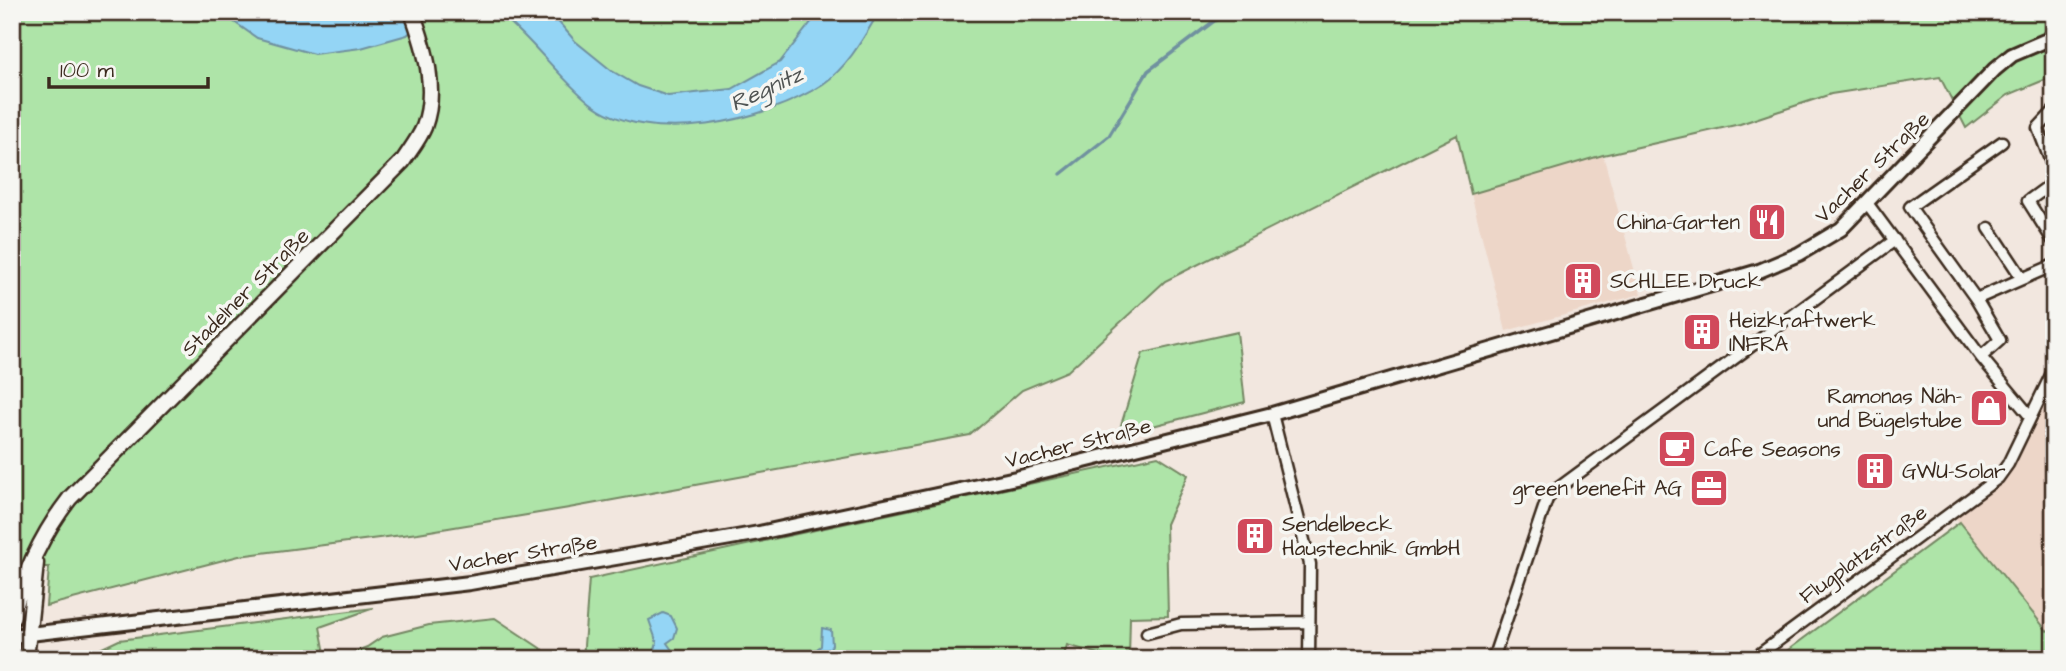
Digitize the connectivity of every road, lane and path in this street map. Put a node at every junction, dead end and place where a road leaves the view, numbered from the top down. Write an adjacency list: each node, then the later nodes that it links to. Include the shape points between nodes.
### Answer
1 (412, 12): 18 (main road, Stadelner Straße, via 431,97 424,128 403,160 70,498)
2 (2054, 37): 7 (street, Vacher Straße, via 2012,55 1995,69)
3 (2054, 111): 5 (street, via 2038,128)
4 (2002, 142): 13 (street, via 1910,207)
5 (2054, 170)
6 (2054, 182): 10 (street, via 2028,201)
7 (1867, 203): 9 (street); 16 (street, Vacher Straße, via 1823,241 1759,271)
8 (1989, 228): 12 (street)
9 (1895, 240): 14 (street); 26 (street, via 1553,492)
10 (2054, 242)
11 (2054, 265): 12 (street)
12 (2022, 278): 13 (street)
13 (1976, 299): 14 (street, via 2000,340)
14 (1981, 357): 17 (street)
15 (2054, 369): 17 (street, Flugplatzstraße)
16 (1272, 414): 20 (street, via 1310,564); 22 (street, Vacher Straße, via 1016,478 639,554 470,583)
17 (2030, 416): 27 (street, Flugplatzstraße, via 1998,478)
18 (37, 551): 19 (main road, Stadelner Straße, via 24,576); 22 (main road, Stadelner Straße)
19 (12, 619)
20 (1309, 622): 21 (street, via 1181,624); 25 (street)
21 (1147, 633)
22 (28, 635): 23 (street, Vacher Straße); 24 (main road, Stadelner Straße)
23 (12, 636)
24 (26, 659)
25 (1309, 659)
26 (1493, 659)
27 (1753, 659)

